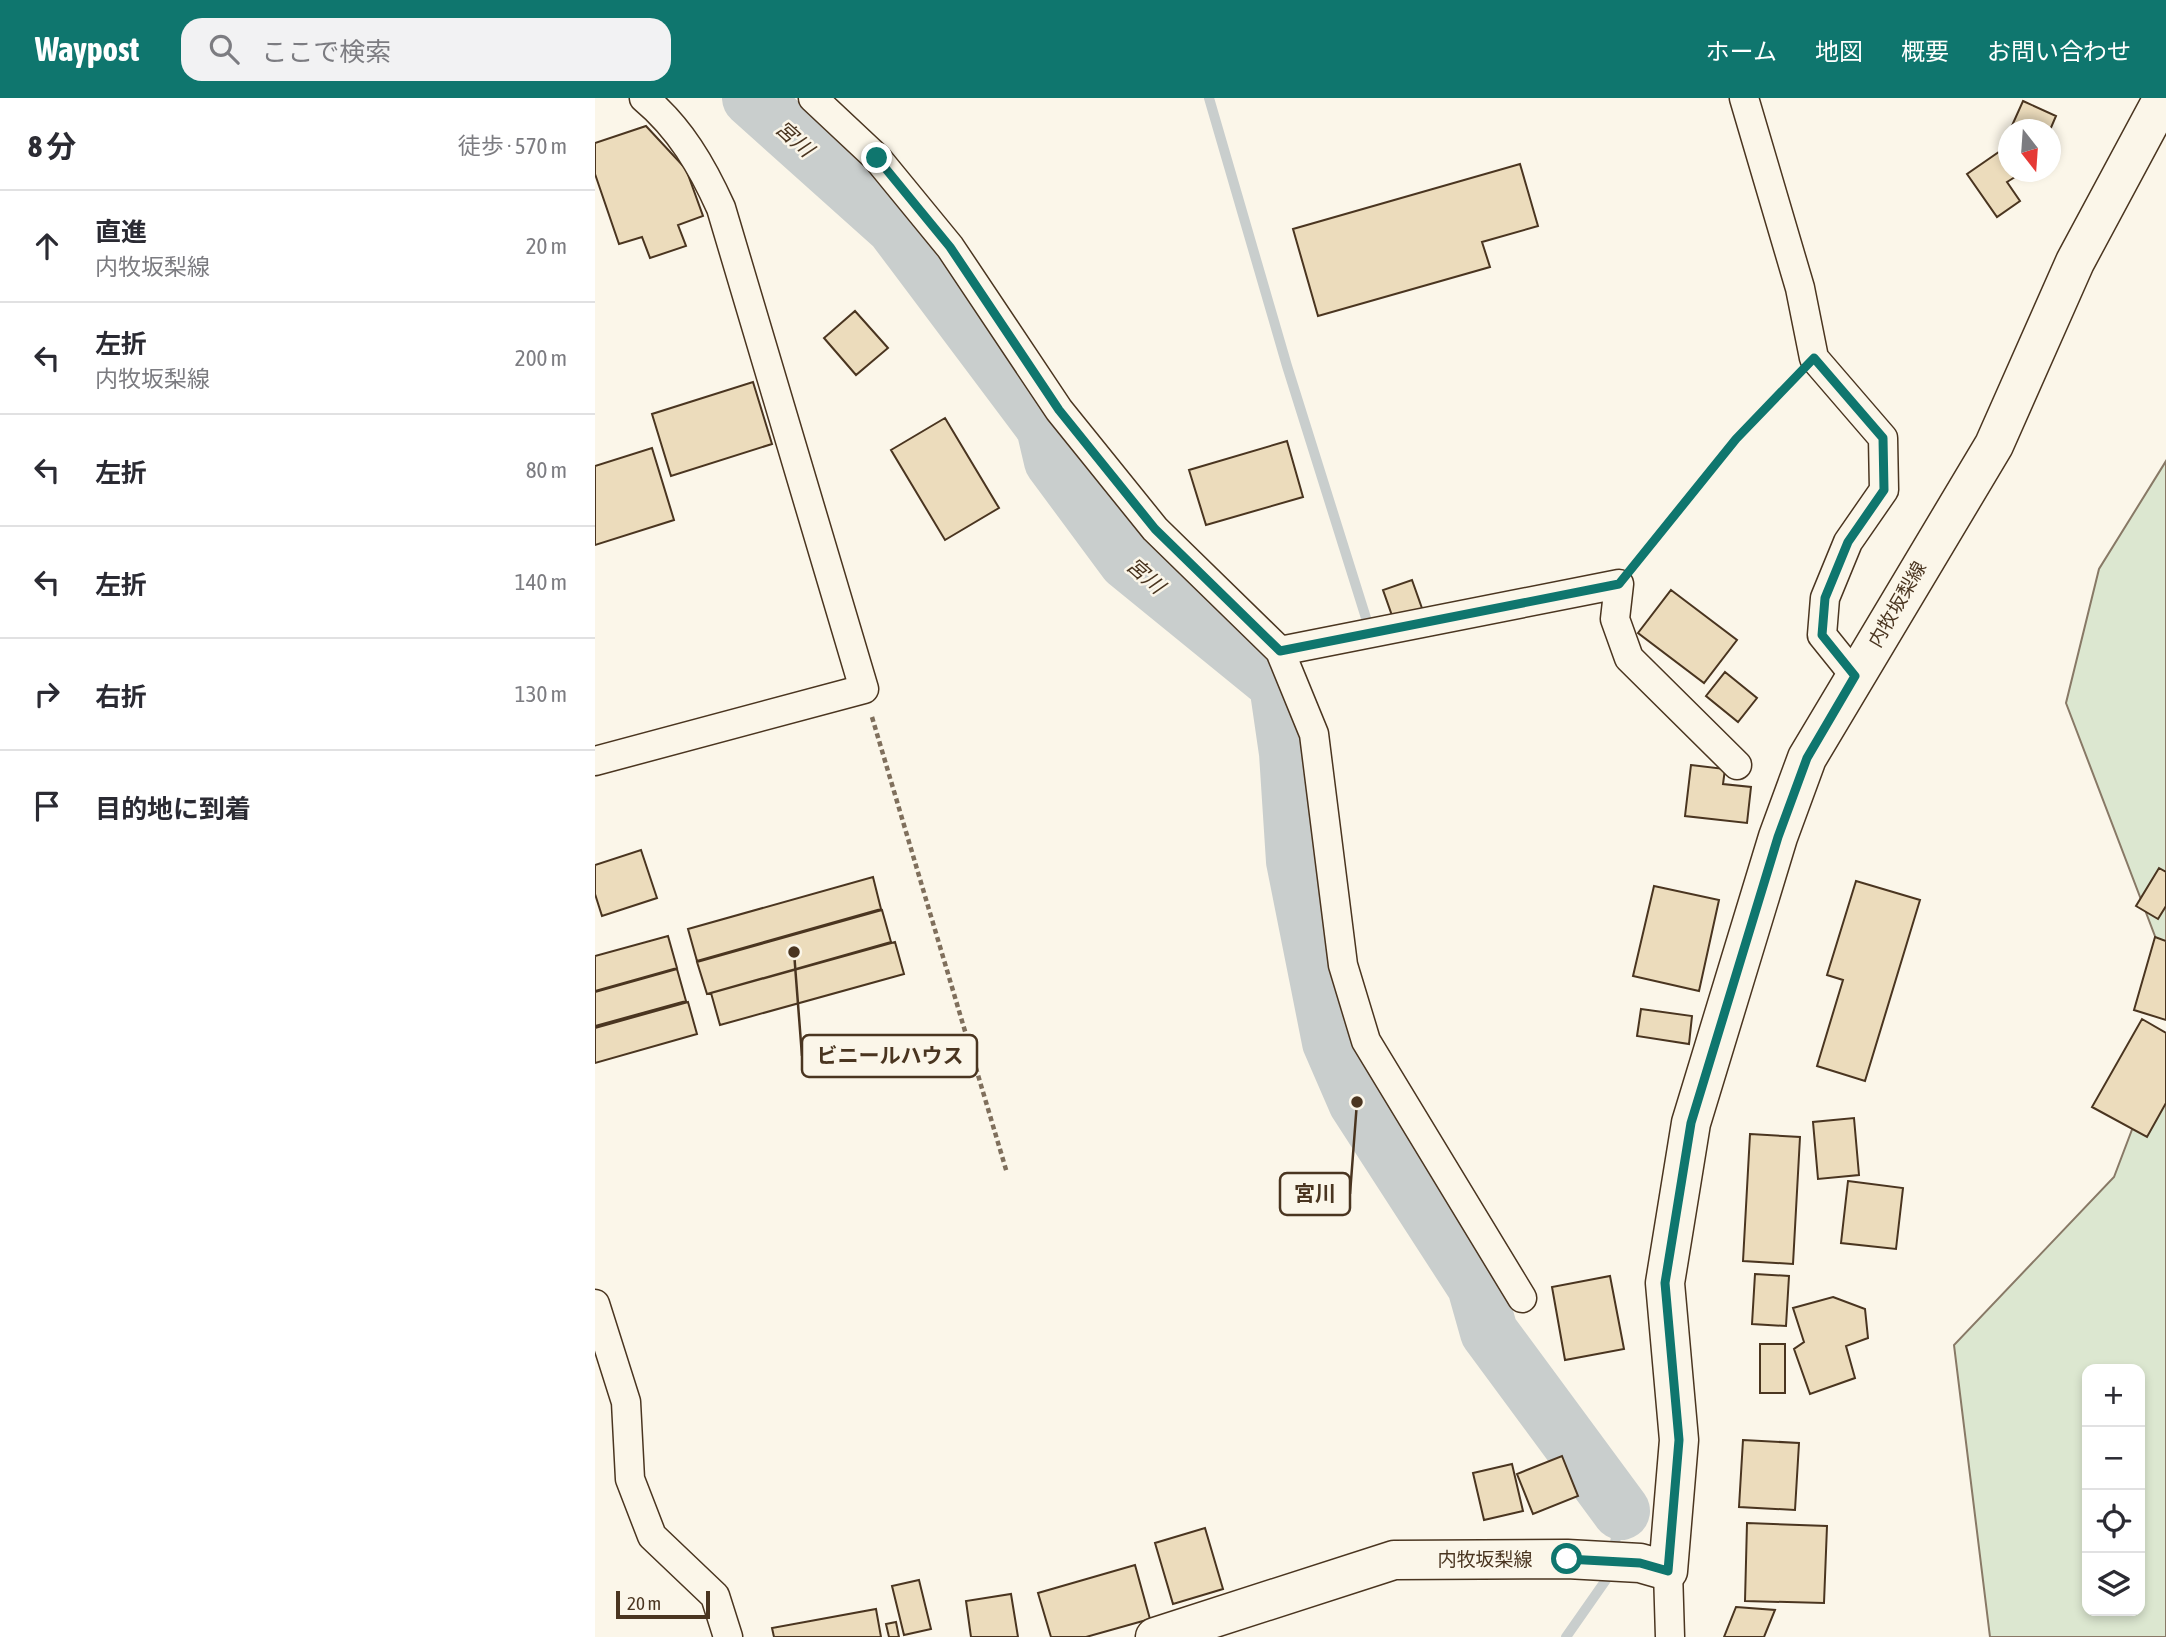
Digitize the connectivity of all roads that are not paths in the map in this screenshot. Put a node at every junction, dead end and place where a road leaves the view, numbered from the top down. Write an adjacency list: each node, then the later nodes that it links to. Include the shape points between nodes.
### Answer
1 (644, 98): 7 (street, via 663,114 700,162 721,208 864,689)
2 (813, 98): 5 (street, via 877,158 950,247 1059,410 1155,529)
3 (1744, 98): 6 (street, via 1800,288 1814,358 1883,438 1884,490 1848,542 1825,598 1822,635)
4 (2163, 98): 6 (main road, 内牧坂梨線, via 2075,262 1994,445)
5 (1280, 651): 8 (street, via 1619,584 1615,619 1629,658); 9 (street, via 1314,734 1343,965 1366,1041)
6 (1855, 676): 11 (main road, 内牧坂梨線, via 1807,758 1778,837 1691,1123 1665,1283 1679,1440)
7 (595, 761)
8 (1737, 765)
9 (1522, 1298)
10 (595, 1304): 13 (street, via 626,1402 630,1479 652,1536 715,1596)
11 (1654, 1567): 12 (main road, 内牧坂梨線, via 1567,1559 1394,1560); 14 (street)
12 (1170, 1635)
13 (728, 1637)
14 (1669, 1637)

